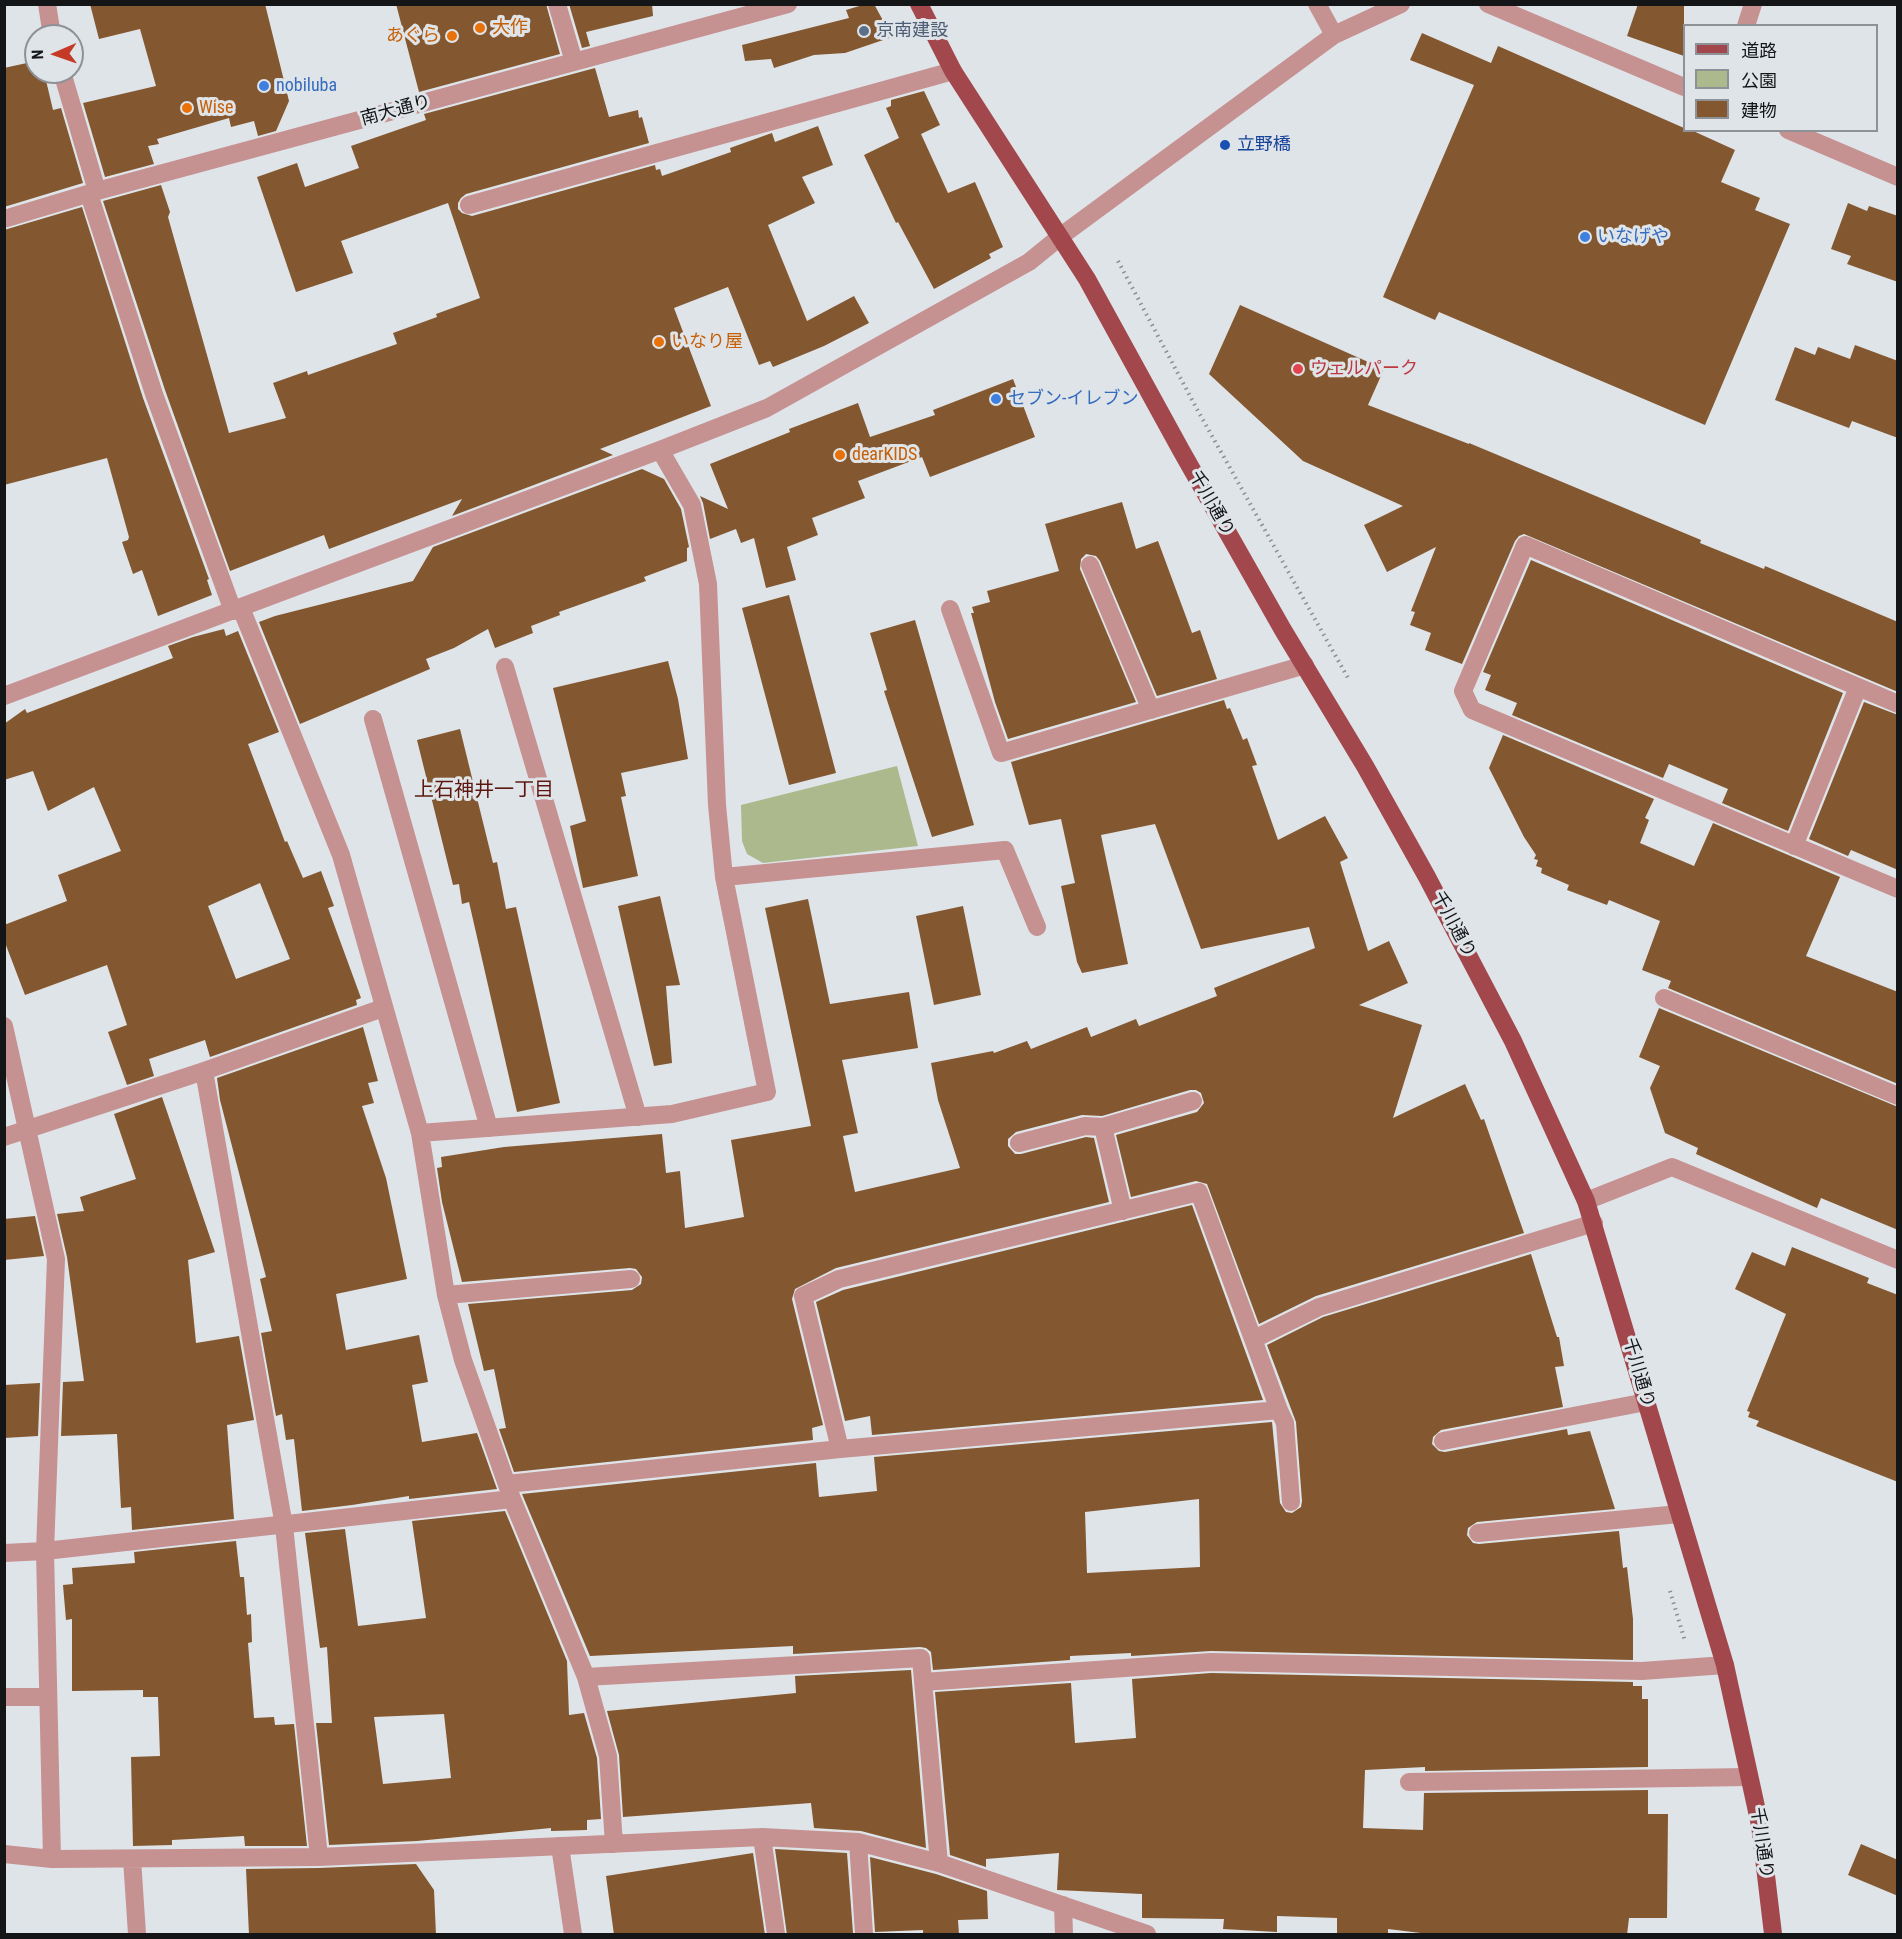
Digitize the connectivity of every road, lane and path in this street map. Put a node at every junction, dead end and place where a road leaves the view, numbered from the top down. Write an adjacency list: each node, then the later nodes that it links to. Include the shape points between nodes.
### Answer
1 (47, 4): 9 (street)
2 (557, 4): 12 (street)
3 (788, 4): 12 (street, 南大通り)
4 (919, 4): 13 (main road, 千川通り)
5 (1317, 4): 11 (street)
6 (1401, 4): 11 (street)
7 (1488, 4): 15 (street)
8 (1754, 4): 10 (street)
9 (50, 24)
10 (1747, 24)
11 (1334, 35): 21 (street)
12 (574, 62): 18 (street, 南大通り)
13 (953, 71): 19 (street); 21 (main road, 千川通り)
14 (65, 84): 18 (street)
15 (1683, 87)
16 (1793, 132): 17 (street)
17 (1898, 177)
18 (93, 193): 20 (street, 南大通り); 25 (street, via 153,394)
19 (469, 205)
20 (4, 219)
21 (1061, 236): 22 (street, via 1029,262 767,408); 26 (main road, 千川通り)
22 (660, 450): 25 (street); 34 (street, via 692,505 708,584 717,804)
23 (1090, 565): 31 (street)
24 (950, 609): 31 (street, via 1001,753)
25 (237, 610): 29 (street); 38 (street, via 341,855)
26 (1305, 665): 31 (street); 50 (main road, 千川通り, via 1477,970)
27 (505, 667): 43 (street)
28 (1858, 687): 30 (street); 33 (street); 33 (street, via 1526,545 1463,691 1472,710)
29 (4, 696)
30 (1898, 704)
31 (1151, 710)
32 (373, 719): 45 (street)
33 (1794, 846): 35 (street)
34 (724, 877): 36 (street, via 1005,850); 43 (street, via 767,1092 672,1114)
35 (1898, 889)
36 (1037, 927)
37 (1664, 998): 41 (street)
38 (383, 1008): 40 (street); 47 (street)
39 (4, 1026): 46 (street)
40 (204, 1071): 46 (street); 64 (street)
41 (1898, 1096)
42 (1193, 1101): 44 (street)
43 (638, 1117): 45 (street)
44 (1103, 1127): 49 (street, via 1085,1126); 51 (street)
45 (489, 1128): 47 (street)
46 (28, 1130): 48 (street); 66 (street, via 56,1259)
47 (420, 1133): 55 (street)
48 (4, 1137)
49 (1019, 1143)
50 (1586, 1201): 52 (main road, 千川通り); 53 (street, via 1672,1167)
51 (1123, 1211): 56 (street, via 1199,1192); 60 (street, via 839,1279 803,1296)
52 (1594, 1223): 56 (street, via 1318,1308); 57 (main road, 千川通り)
53 (1898, 1260)
54 (631, 1279): 55 (street)
55 (446, 1295): 61 (street, via 463,1360)
56 (1254, 1339): 58 (street)
57 (1646, 1402): 59 (street); 63 (main road, 千川通り)
58 (1279, 1410): 60 (street); 62 (street, via 1286,1422)
59 (1443, 1441)
60 (840, 1449): 61 (street)
61 (510, 1491): 64 (street); 71 (street)
62 (1291, 1502)
63 (1679, 1514): 65 (street); 69 (main road, 千川通り)
64 (284, 1526): 66 (street); 82 (street)
65 (1478, 1533)
66 (45, 1551): 67 (street); 74 (street)
67 (4, 1553)
68 (1667, 1581): 70 (path)
69 (1725, 1665): 70 (street); 75 (main road, 千川通り)
70 (1692, 1667): 72 (street, via 1642,1671 1211,1662)
71 (586, 1677): 72 (street, via 921,1658); 79 (street, via 608,1755)
72 (923, 1682): 85 (street)
73 (4, 1697): 74 (street)
74 (48, 1697): 83 (street)
75 (1749, 1777): 76 (street); 93 (main road, 千川通り, via 1760,1825)
76 (1409, 1782)
77 (762, 1837): 78 (street); 79 (street); 89 (street)
78 (858, 1842): 85 (street); 90 (street)
79 (614, 1844): 80 (street)
80 (560, 1846): 82 (street); 88 (street)
81 (4, 1854): 83 (street)
82 (319, 1857): 84 (street)
83 (52, 1859): 84 (street)
84 (132, 1859): 87 (street)
85 (939, 1863): 86 (street)
86 (1063, 1905): 91 (street); 92 (street)
87 (137, 1935)
88 (573, 1935)
89 (776, 1935)
90 (864, 1935)
91 (1064, 1935)
92 (1147, 1935)
93 (1773, 1935)

